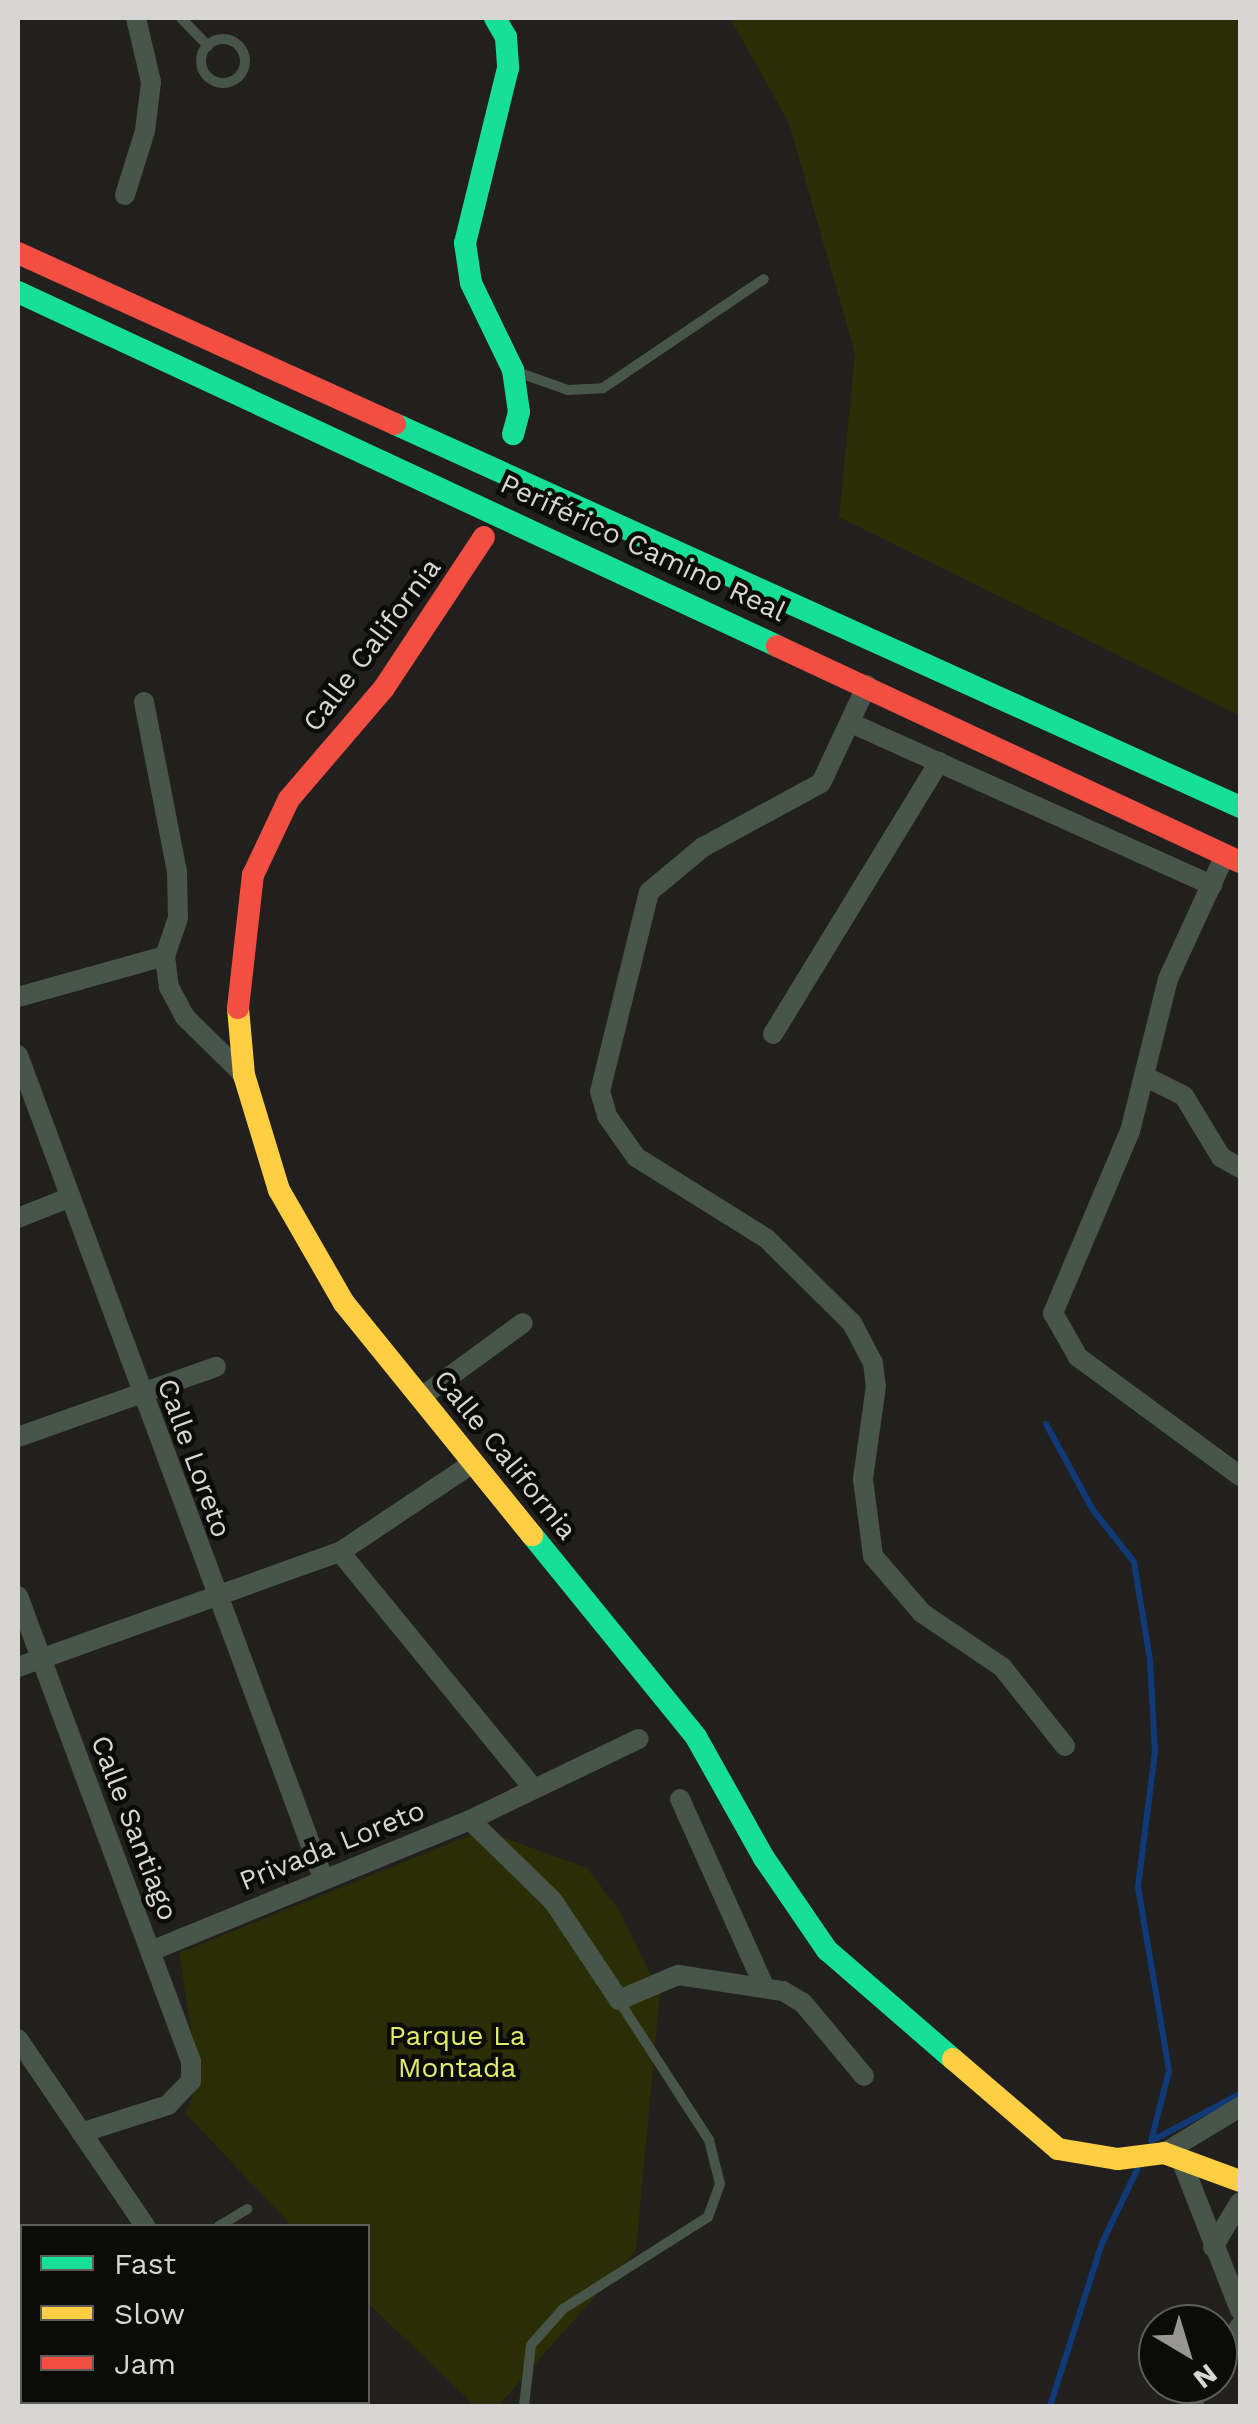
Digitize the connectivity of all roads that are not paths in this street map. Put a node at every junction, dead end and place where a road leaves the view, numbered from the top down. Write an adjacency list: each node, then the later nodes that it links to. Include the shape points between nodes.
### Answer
1 (136, 18): 5 (street, via 150,82 146,131)
2 (181, 18): 4 (lane)
3 (495, 18): 9 (main road, via 506,37 508,68 465,243 471,284)
4 (208, 46): 4 (lane, via 201,61 207,77 222,83 238,77 245,62 239,46 224,40)
5 (125, 195)
6 (18, 253): 17 (main road, Periférico Camino Real)
7 (764, 280): 9 (lane, via 603,388 568,390)
8 (18, 292): 12 (main road, Periférico Camino Real)
9 (513, 370): 10 (main road)
10 (513, 434)
11 (484, 537): 25 (main road, Calle California, via 384,688 289,799 265,839 246,904 238,970)
12 (867, 685): 14 (street); 16 (main road, Periférico Camino Real)
13 (144, 702): 21 (street, via 178,871 178,918)
14 (851, 723): 15 (street); 43 (street, via 821,783 703,847 650,892 600,1091 607,1116 636,1157 767,1239 852,1323 874,1364 876,1386 863,1478 872,1556 922,1613 1002,1667)
15 (939, 762): 18 (street); 23 (street)
16 (1118, 802): 18 (street); 19 (main road, Periférico Camino Real)
17 (1240, 808)
18 (1098, 832): 20 (street)
19 (1232, 859): 20 (street)
20 (1212, 885): 26 (street, via 1168,980)
21 (165, 956): 22 (street); 25 (street, via 168,987 185,1017)
22 (18, 997)
23 (773, 1034)
24 (18, 1055): 28 (street, Calle Loreto)
25 (244, 1075): 33 (main road, Calle California, via 279,1190 304,1238 344,1303)
26 (1146, 1076): 27 (street, via 1184,1096 1220,1157); 36 (street, via 1102,1205 1053,1313 1078,1357)
27 (1240, 1168)
28 (68, 1198): 29 (street); 32 (street, Calle Loreto)
29 (18, 1218)
30 (523, 1322): 33 (street)
31 (216, 1368): 32 (street)
32 (140, 1392): 34 (street); 39 (street, Calle Loreto)
33 (420, 1398): 35 (main road, Calle California)
34 (18, 1437)
35 (470, 1465): 37 (street); 55 (main road, Calle California, via 696,1738 764,1858 827,1950 1058,2149 1118,2159)
36 (1240, 1476)
37 (340, 1552): 39 (street); 44 (street)
38 (18, 1596): 40 (street, Calle Santiago)
39 (217, 1598): 40 (street); 47 (street, Calle Loreto)
40 (40, 1658): 41 (street); 48 (street, Calle Santiago)
41 (18, 1668)
42 (638, 1739): 44 (street, Privada Loreto)
43 (1064, 1746)
44 (531, 1785): 46 (street, Privada Loreto)
45 (680, 1799): 49 (street)
46 (470, 1820): 47 (street, Privada Loreto); 50 (street, via 553,1901)
47 (323, 1878): 48 (street, Privada Loreto)
48 (151, 1950): 54 (street, Calle Santiago, via 191,2061 191,2081 168,2105)
49 (765, 1988): 50 (street, via 678,1975); 52 (street, via 803,2003)
50 (619, 2000): 63 (lane, via 708,2140 720,2184 708,2217 563,2309 531,2345)
51 (18, 2040): 54 (street)
52 (864, 2076)
53 (1240, 2107): 55 (street)
54 (81, 2133): 59 (street)
55 (1173, 2158): 56 (main road, Calle California); 61 (street)
56 (1240, 2181)
57 (1240, 2202): 61 (street)
58 (246, 2210): 60 (lane)
59 (145, 2224)
60 (222, 2224)
61 (1213, 2248): 62 (street)
62 (1240, 2310)
63 (524, 2406)

